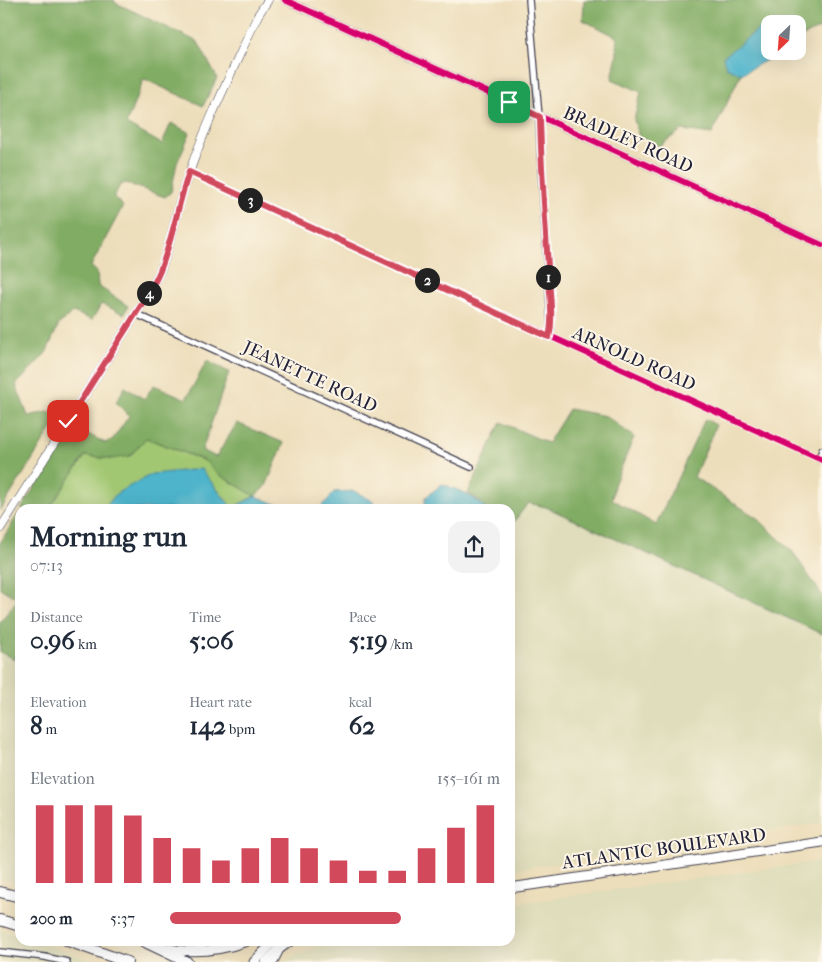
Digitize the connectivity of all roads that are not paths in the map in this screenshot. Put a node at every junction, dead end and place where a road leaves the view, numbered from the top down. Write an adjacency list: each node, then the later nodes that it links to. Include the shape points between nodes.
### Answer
1 (268, 0): 5 (main road, via 258,15)
2 (285, 0): 4 (main road, BRADLEY ROAD)
3 (529, 0): 4 (street)
4 (540, 117): 6 (main road, BRADLEY ROAD); 8 (street, via 551,321)
5 (189, 172): 7 (main road, via 161,269); 8 (street, ARNOLD ROAD)
6 (822, 246)
7 (136, 314): 11 (street, JEANETTE ROAD); 12 (main road)
8 (549, 337): 10 (street, ARNOLD ROAD)
9 (822, 450): 10 (street)
10 (820, 459)
11 (471, 467)
12 (16, 504)
13 (15, 505): 14 (main road)
14 (0, 529)
15 (822, 842): 16 (main road, ATLANTIC BOULEVARD)
16 (515, 887)
17 (0, 892): 18 (highway)
18 (15, 896)
19 (0, 920): 20 (highway)
20 (15, 924)
21 (82, 946): 28 (highway)
22 (154, 946): 29 (highway)
23 (158, 946): 24 (main road, via 202,951)
24 (230, 946)
25 (276, 946): 30 (main road); 31 (main road); 32 (highway)
26 (0, 952): 27 (street)
27 (67, 962)
28 (127, 962)
29 (188, 962)
30 (254, 962)
31 (266, 962)
32 (272, 962)

